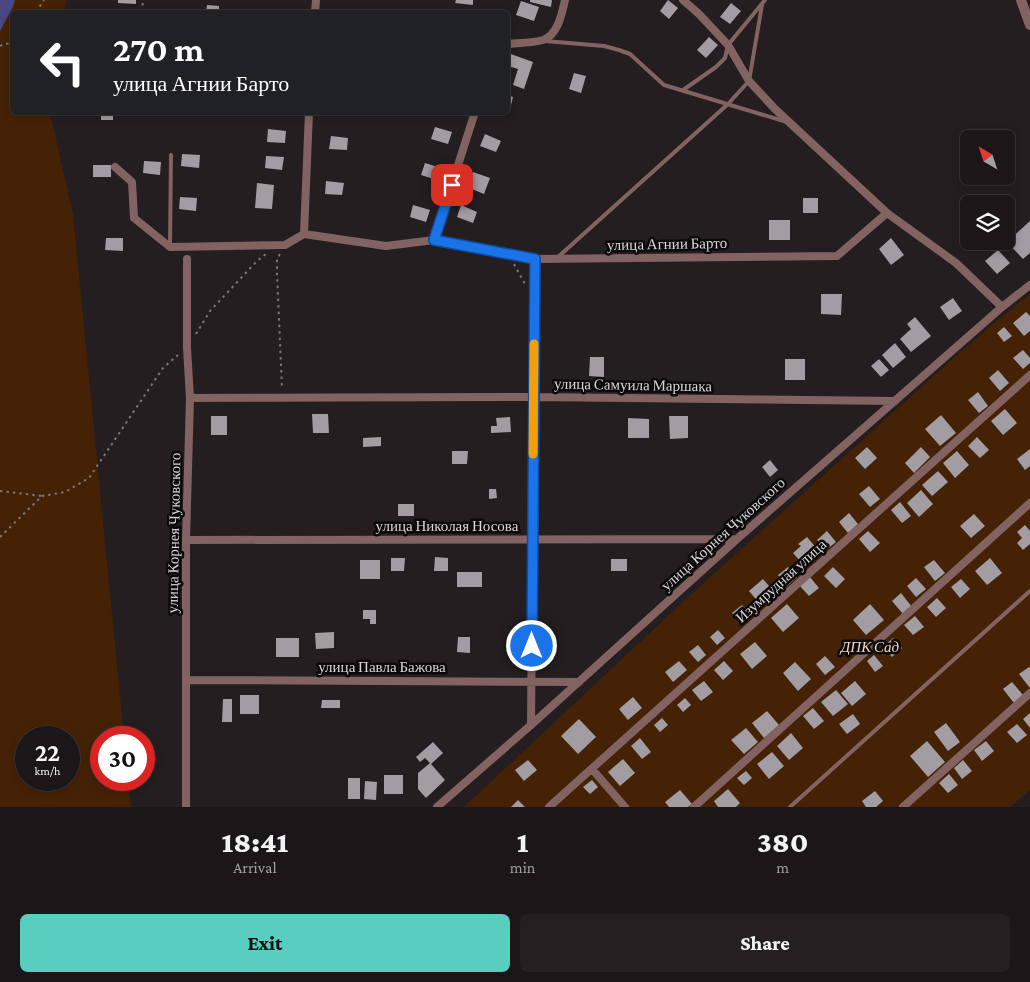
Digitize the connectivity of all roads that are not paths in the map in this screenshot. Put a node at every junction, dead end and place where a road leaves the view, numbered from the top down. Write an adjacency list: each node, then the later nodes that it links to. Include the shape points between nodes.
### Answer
1 (565, 0): 7 (street, via 554,30)
2 (683, 0): 9 (street)
3 (765, 0): 5 (lane)
4 (1021, 0): 6 (street)
5 (762, 5): 9 (lane); 10 (lane)
6 (1030, 25)
7 (543, 40): 8 (street); 11 (lane, via 619,50 630,54 664,85)
8 (510, 44)
9 (728, 45): 10 (street); 11 (lane, via 724,58 716,67)
10 (749, 80): 12 (lane); 15 (street)
11 (683, 90): 12 (lane)
12 (728, 104): 15 (lane); 24 (lane)
13 (309, 115): 19 (street)
14 (474, 115): 20 (street)
15 (789, 123): 18 (street)
16 (171, 154): 21 (lane)
17 (115, 167): 21 (street, via 132,182 134,218)
18 (886, 213): 24 (street, улица Агнии Барто, via 837,256); 26 (street, via 956,263)
19 (304, 234): 20 (street, улица Агнии Барто, via 386,246); 21 (street, via 285,246)
20 (434, 240): 23 (street, улица Агнии Барто)
21 (170, 247)
22 (187, 259): 29 (street, улица Корнея Чуковского)
23 (535, 259): 24 (street, улица Агнии Барто); 28 (street)
24 (557, 259)
25 (1030, 285): 26 (street, улица Корнея Чуковского)
26 (1002, 307): 30 (street, улица Корнея Чуковского)
27 (1030, 375): 41 (street, Изумрудная улица)
28 (534, 397): 29 (street, улица Самуила Маршака); 30 (street, улица Самуила Маршака); 34 (street)
29 (190, 398): 33 (street, улица Корнея Чуковского)
30 (895, 401): 32 (street, улица Корнея Чуковского)
31 (1030, 503): 46 (street)
32 (737, 539): 34 (street, улица Николая Носова); 38 (street, улица Корнея Чуковского)
33 (186, 540): 34 (street, улица Николая Носова); 36 (street, улица Корнея Чуковского)
34 (533, 540): 37 (street)
35 (1030, 591): 47 (lane)
36 (186, 680): 37 (street, улица Павла Бажова); 42 (street, улица Корнея Чуковского)
37 (532, 682): 38 (street, улица Павла Бажова); 40 (street)
38 (578, 682): 40 (street, улица Корнея Чуковского)
39 (1030, 693): 48 (street)
40 (531, 725): 43 (street, улица Корнея Чуковского)
41 (592, 769): 44 (street, Изумрудная улица); 45 (street)
42 (186, 807)
43 (437, 807)
44 (549, 807)
45 (625, 807)
46 (694, 807)
47 (790, 807)
48 (903, 807)

